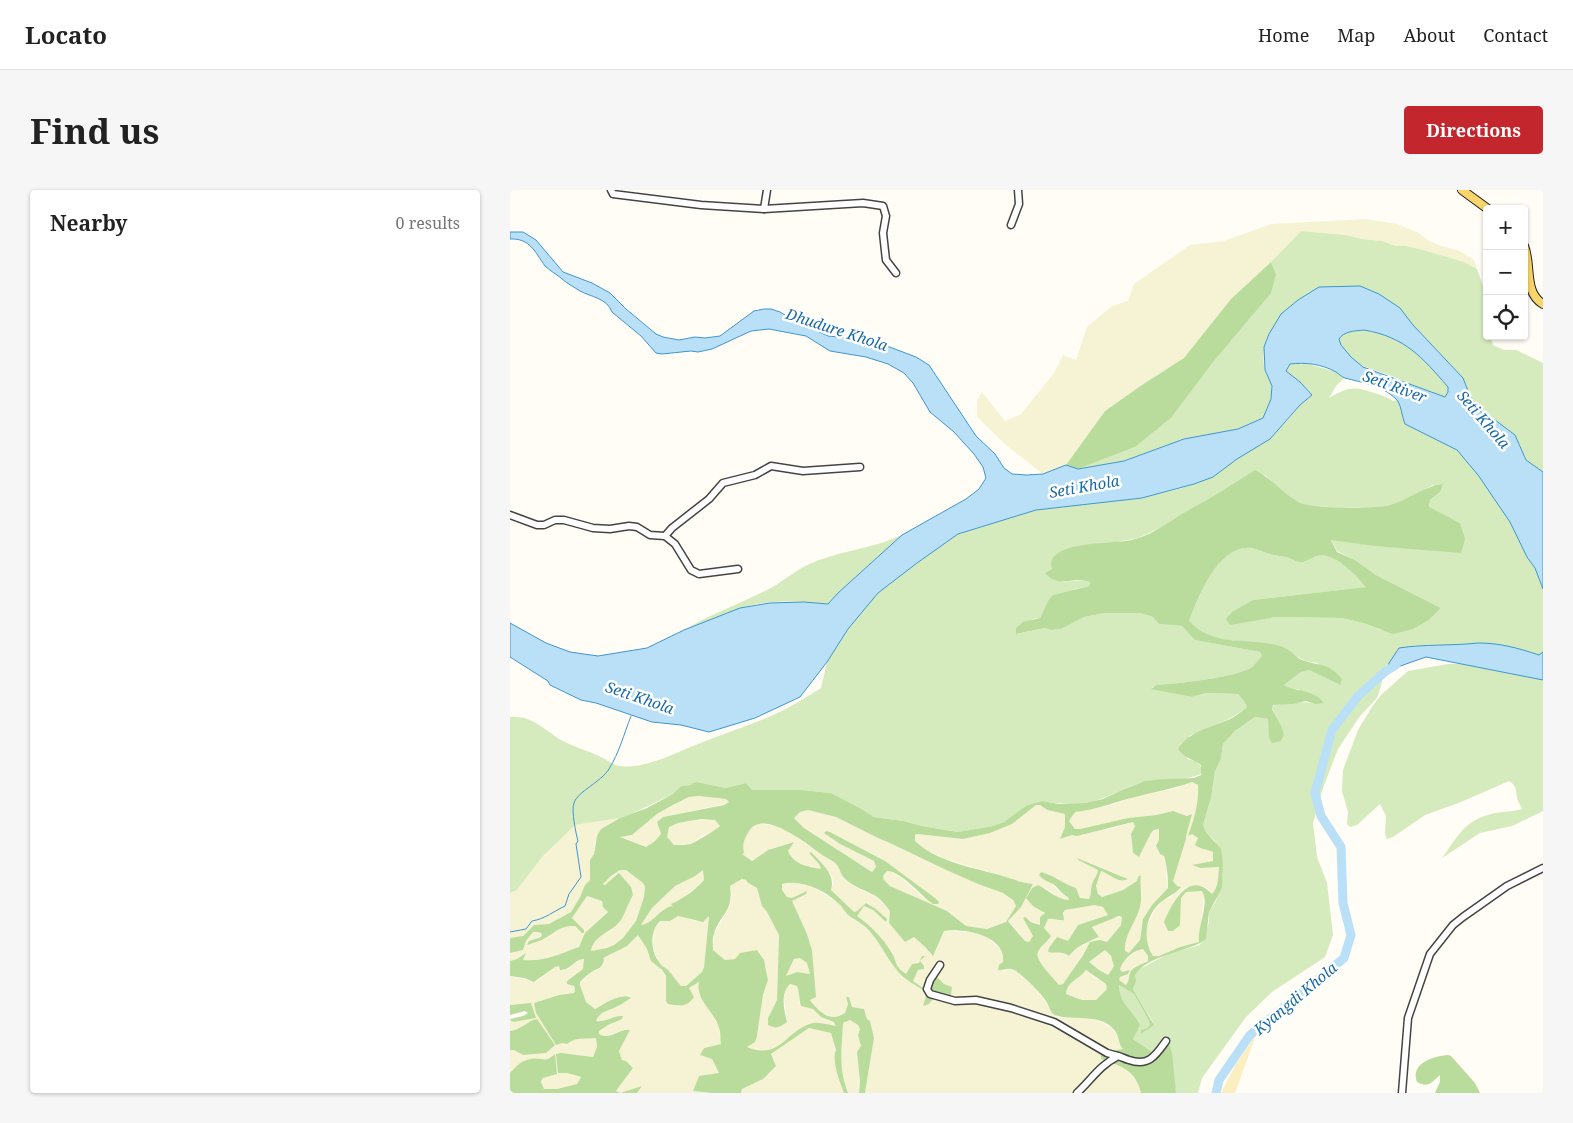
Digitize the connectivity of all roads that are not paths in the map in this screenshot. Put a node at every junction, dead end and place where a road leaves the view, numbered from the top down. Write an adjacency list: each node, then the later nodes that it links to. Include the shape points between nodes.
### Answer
1 (611, 190): 7 (street, via 614,194 701,205)
2 (767, 190): 7 (street)
3 (1018, 190): 8 (street, via 1019,204)
4 (1462, 190): 5 (main road)
5 (1471, 193): 6 (main road)
6 (1484, 205)
7 (764, 209): 10 (street, via 863,203 883,206 886,260)
8 (1011, 225)
9 (1525, 250): 11 (main road, via 1530,287 1535,298)
10 (896, 273)
11 (1543, 304)
12 (860, 467): 14 (street, via 803,471 771,466 755,475 723,483)
13 (510, 515): 14 (street, via 537,525 564,520 593,528 629,526 650,535)
14 (665, 536): 15 (street, via 675,544 691,570 699,574)
15 (738, 569)
16 (1543, 868): 21 (street, via 1507,886 1463,917 1430,954 1408,1018)
17 (940, 965): 19 (street, via 930,980 927,989 930,994 955,1001 976,1000 1054,1022 1107,1053)
18 (1166, 1041): 19 (street, via 1149,1061 1131,1061)
19 (1118, 1056): 20 (street, via 1098,1069)
20 (1077, 1093)
21 (1402, 1093)

